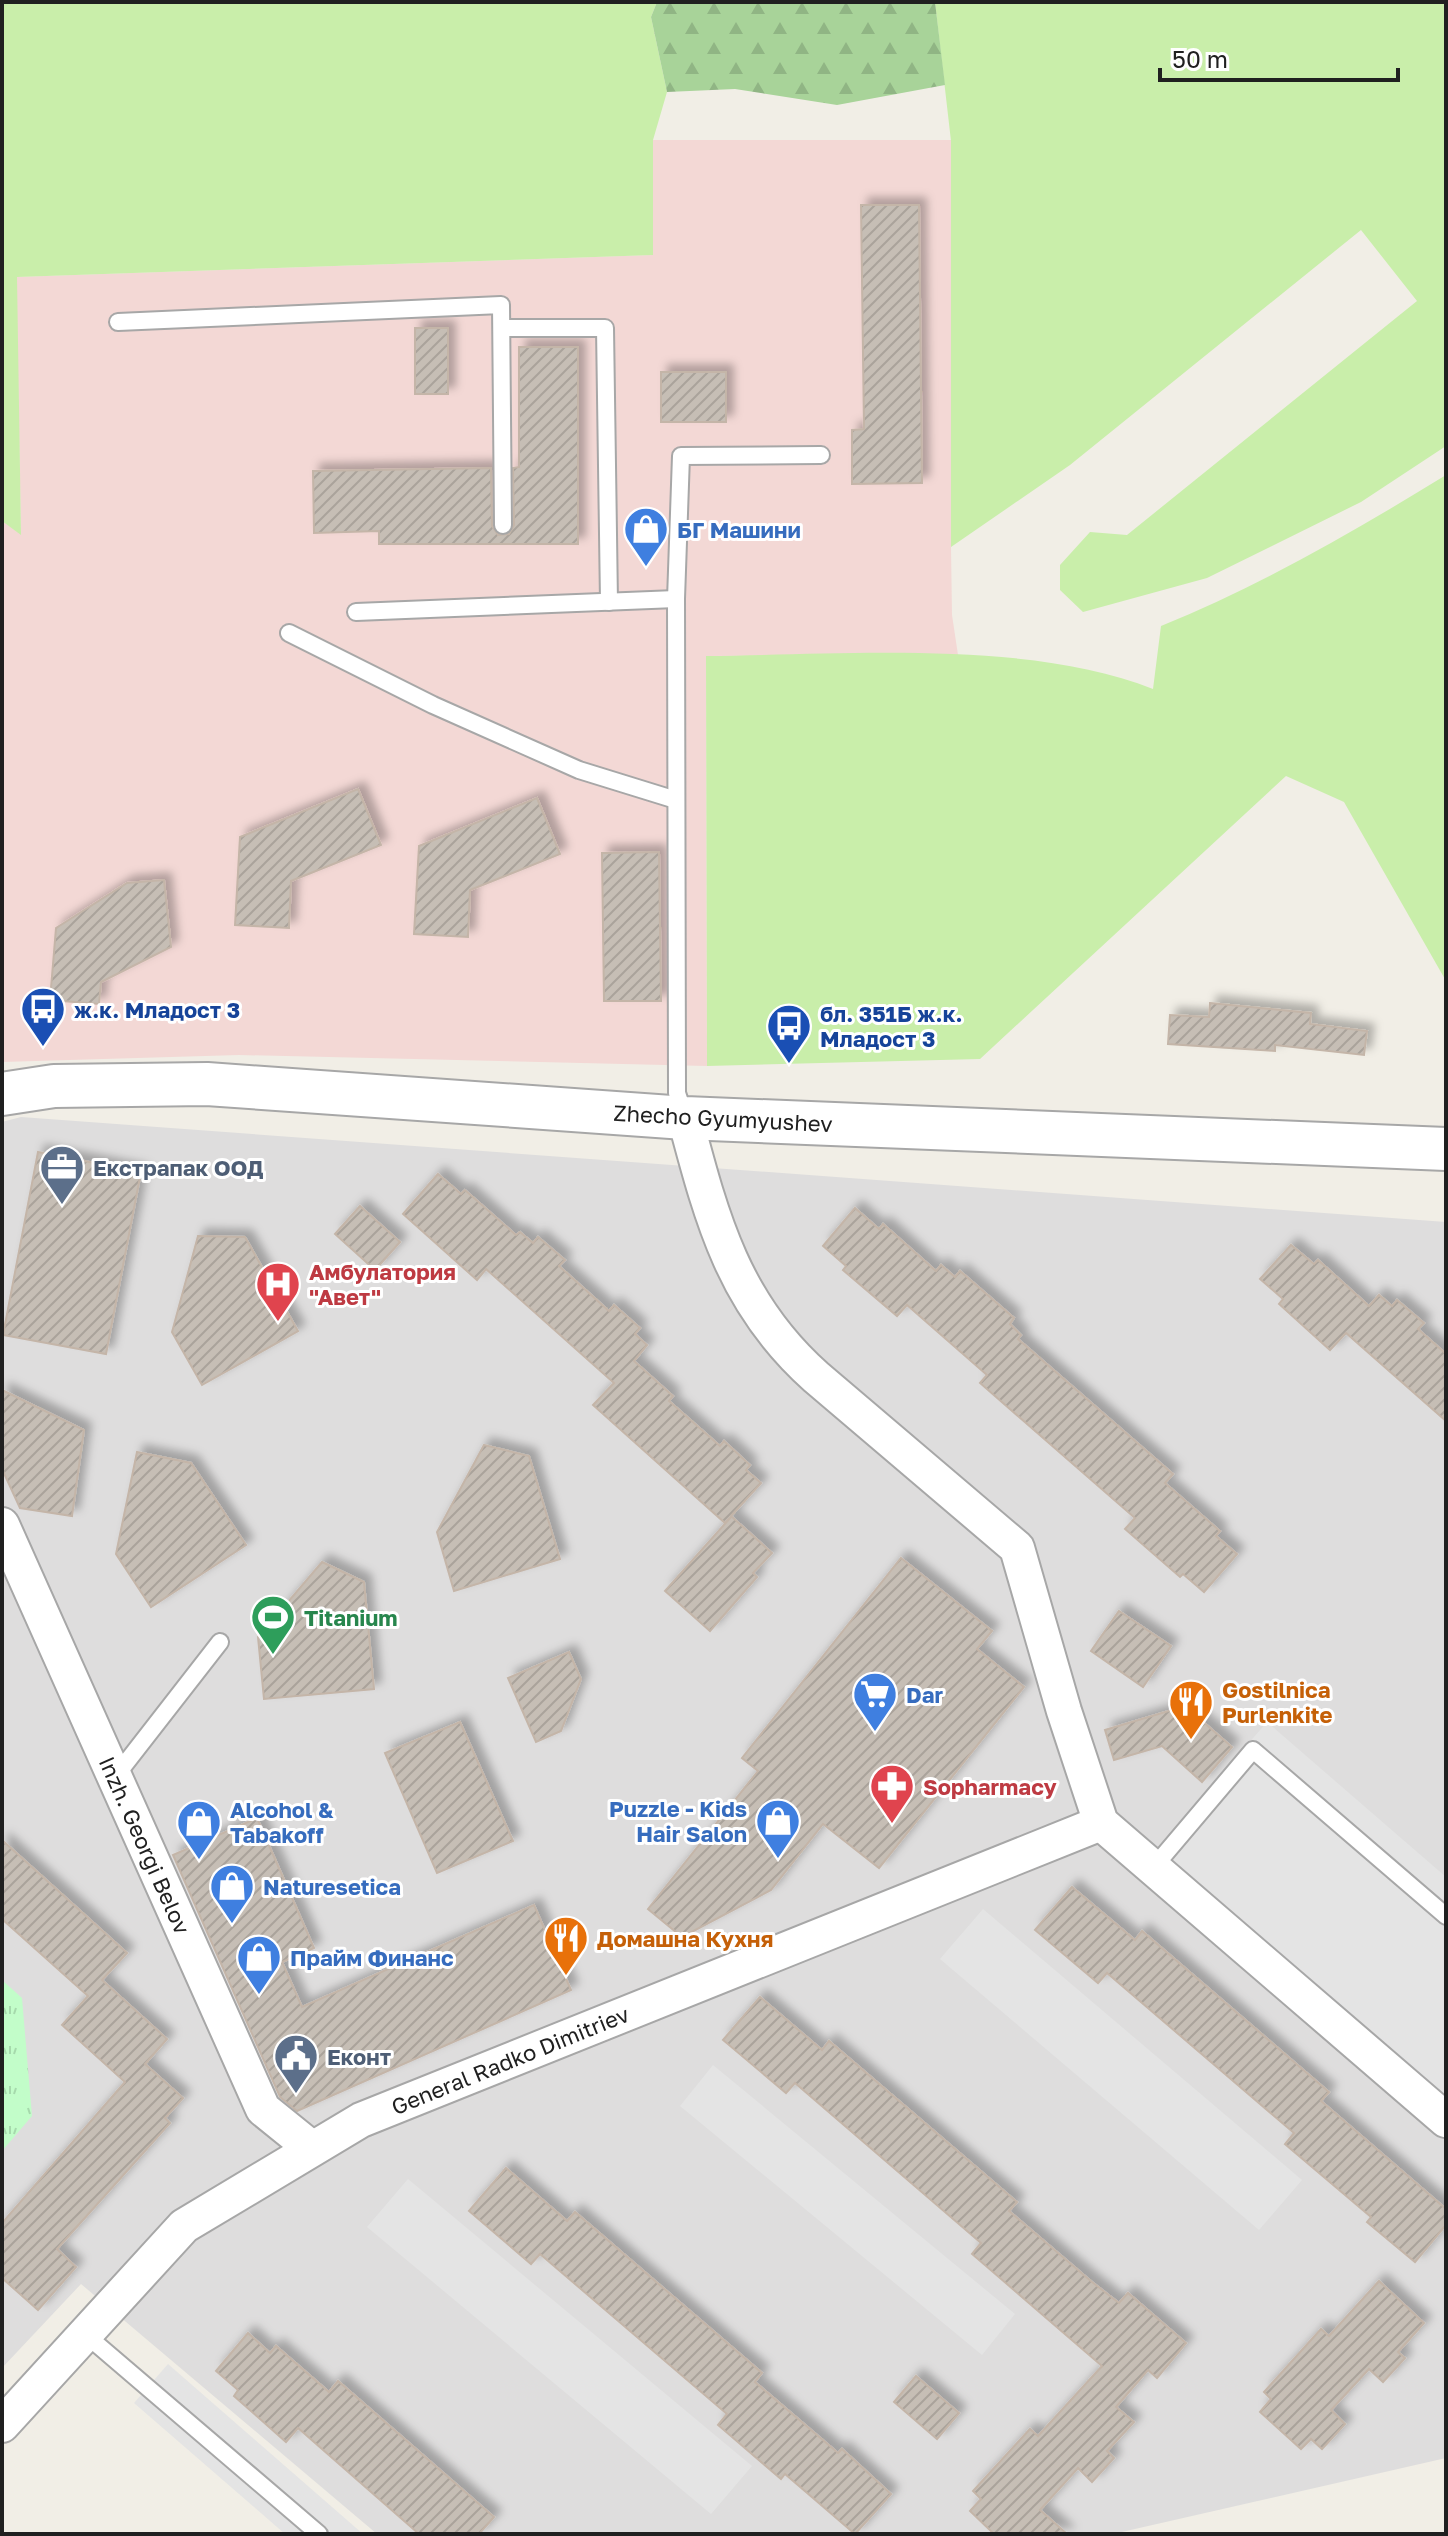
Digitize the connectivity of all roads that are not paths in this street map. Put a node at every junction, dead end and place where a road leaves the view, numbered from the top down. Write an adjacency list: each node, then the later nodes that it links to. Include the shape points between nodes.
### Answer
1 (118, 322): 2 (lane, via 501,305)
2 (502, 328): 4 (lane); 6 (lane, via 605,328)
3 (821, 455): 5 (lane, via 681,456)
4 (503, 525)
5 (676, 599): 6 (lane); 9 (lane)
6 (609, 602): 7 (lane)
7 (356, 612)
8 (289, 633): 9 (lane, via 579,770)
9 (676, 800): 11 (lane, via 677,1093)
10 (2, 1094): 11 (street, Zhecho Gyumyushev, via 54,1086 207,1084)
11 (685, 1118): 12 (street, Zhecho Gyumyushev); 16 (street, via 726,1256 764,1323 816,1377 1017,1548)
12 (1446, 1149)
13 (2, 1525): 15 (street, Inzh. Georgi Belov)
14 (220, 1642): 15 (lane)
15 (115, 1777): 20 (street, Inzh. Georgi Belov, via 263,2109)
16 (1101, 1823): 17 (street); 20 (street, General Radko Dimitriev, via 361,2120)
17 (1153, 1868): 18 (lane, via 1253,1750); 19 (street)
18 (1446, 1916)
19 (1446, 2120)
20 (310, 2147): 21 (street, General Radko Dimitriev, via 184,2226)
21 (85, 2334): 22 (street, General Radko Dimitriev); 23 (lane)
22 (2, 2425)
23 (319, 2534)

